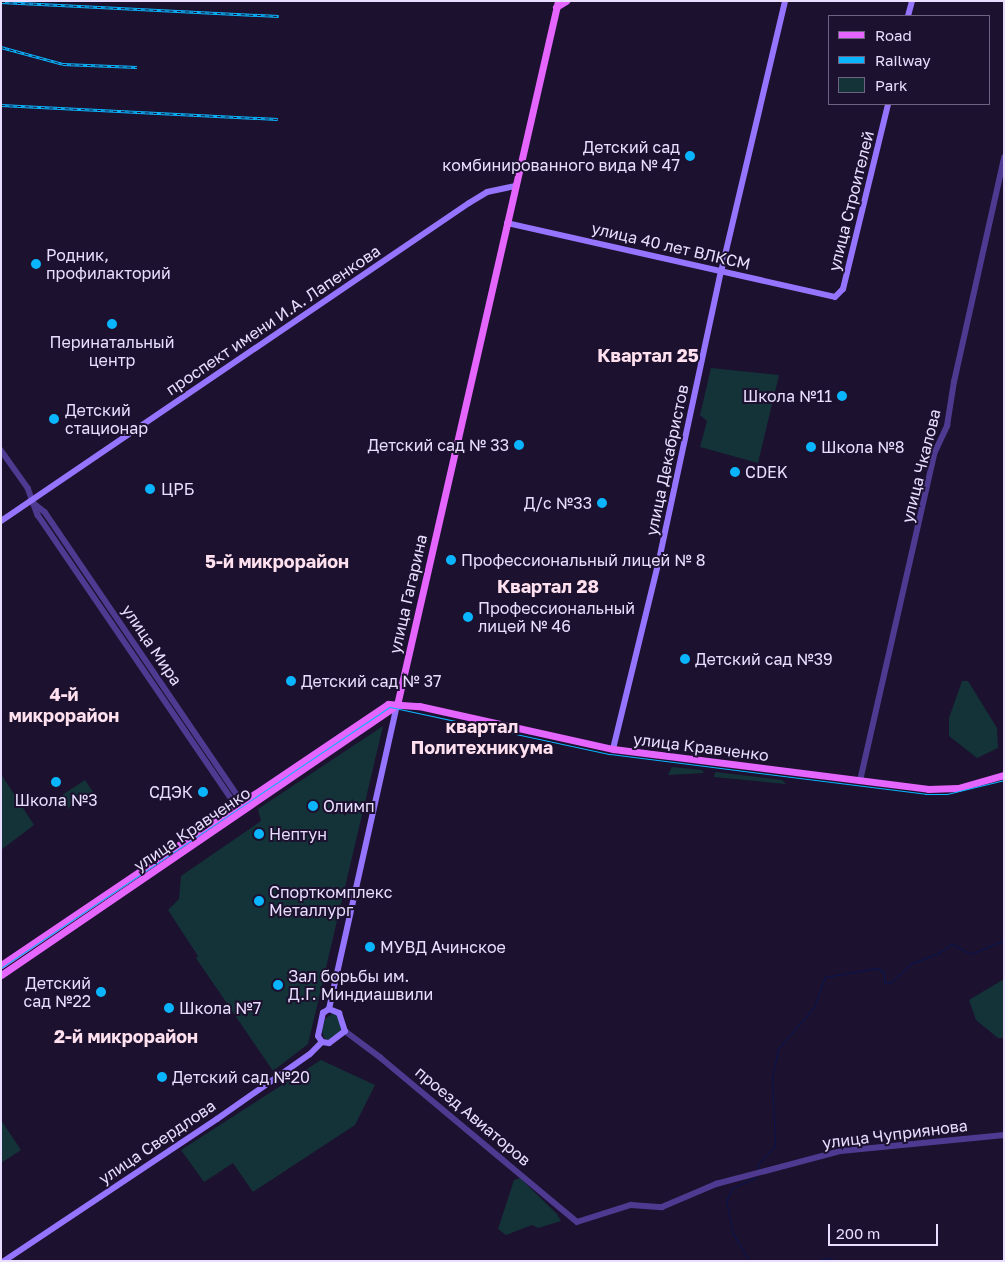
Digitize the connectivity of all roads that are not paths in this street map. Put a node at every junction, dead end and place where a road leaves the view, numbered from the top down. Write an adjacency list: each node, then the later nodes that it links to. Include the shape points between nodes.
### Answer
1 (566, 1): 4 (main road)
2 (785, 1): 10 (main road, улица Декабристов)
3 (912, 1): 5 (main road)
4 (557, 4): 8 (main road, улица Гагарина)
5 (908, 15)
6 (888, 105): 11 (main road, улица Строителей, via 843,289)
7 (1004, 158): 18 (street, улица Чкалова, via 954,382 948,426 935,452)
8 (515, 186): 9 (main road, улица Гагарина); 13 (main road, проспект имени И.А. Лапенкова, via 487,192 469,203)
9 (507, 223): 10 (main road, улица 40 лет ВЛКСМ); 15 (main road, улица Гагарина)
10 (721, 272): 11 (main road, улица 40 лет ВЛКСМ); 16 (main road, улица Декабристов, via 659,560)
11 (830, 298)
12 (1, 450): 13 (street, улица Мира, via 28,488)
13 (30, 500): 14 (main road, проспект имени И.А. Лапенкова); 19 (street, улица Мира, via 45,512 87,580)
14 (1, 521)
15 (397, 705): 16 (main road, улица Кравченко, via 419,706); 19 (main road, улица Кравченко, via 381,707); 20 (main road, улица Кравченко); 23 (main road, улица Гагарина)
16 (613, 749): 18 (main road, улица Кравченко)
17 (1004, 775): 18 (main road, улица Кравченко, via 944,790)
18 (860, 781)
19 (239, 804): 20 (street, улица Мира); 21 (main road, улица Кравченко)
20 (244, 811): 22 (main road, улица Кравченко)
21 (1, 965)
22 (1, 975)
23 (329, 1009): 24 (main road, via 339,1013); 25 (main road, улица Гагарина, via 322,1019 318,1036)
24 (345, 1031): 25 (main road, улица Свердлова, via 329,1043); 27 (street, проезд Авиаторов, via 573,1220)
25 (322, 1042): 28 (main road, улица Свердлова, via 310,1054 217,1119)
26 (1004, 1135): 27 (street, улица Чуприянова, via 841,1151 716,1184 662,1207 631,1205)
27 (582, 1223)
28 (4, 1261)

